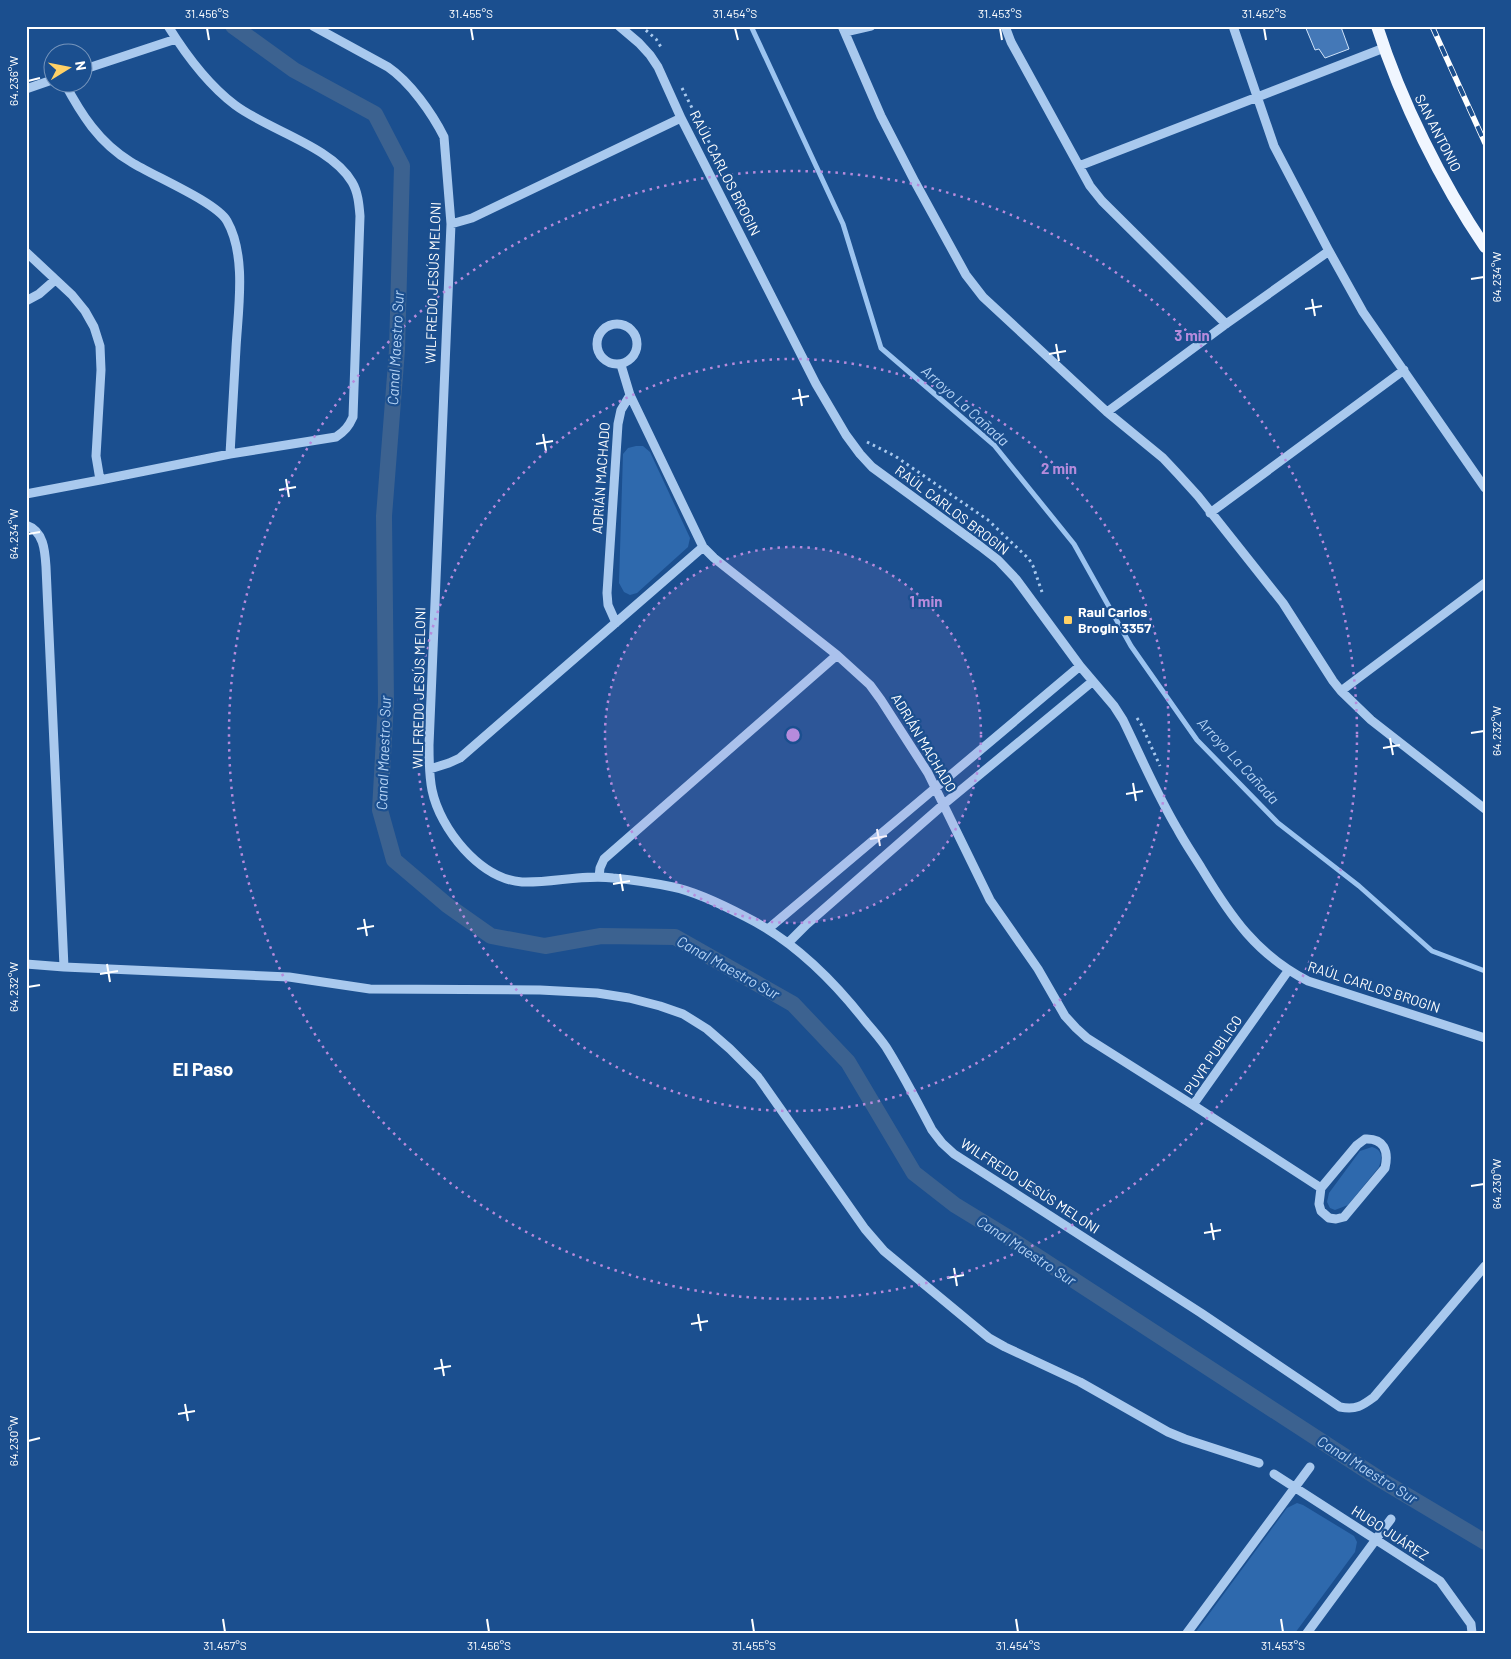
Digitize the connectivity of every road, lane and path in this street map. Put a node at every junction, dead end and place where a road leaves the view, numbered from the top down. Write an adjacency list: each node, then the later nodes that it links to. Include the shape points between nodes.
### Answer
1 (168, 26): 9 (street)
2 (314, 26): 18 (street, WILFREDO JESÚS MELONI, via 388,67 410,86 444,137)
3 (619, 26): 16 (street, RAÚL CARLOS BROGIN, via 650,55)
4 (871, 26): 8 (street)
5 (1005, 26): 17 (street)
6 (1233, 26): 15 (street)
7 (1377, 26): 10 (main road, SAN ANTONIO)
8 (843, 29): 28 (street, via 881,116 966,275 983,297)
9 (176, 39): 11 (street); 29 (street, via 195,66 234,104 325,155 339,167 352,182 358,199 353,416 349,426 336,436)
10 (1384, 48): 15 (street); 19 (main road, SAN ANTONIO, via 1403,97 1429,149)
11 (92, 67)
12 (42, 83): 13 (street)
13 (26, 89)
14 (69, 92): 29 (street, via 81,113 112,149 201,200 227,220 234,239 239,275)
15 (1257, 96): 17 (street); 20 (street, via 1274,146)
16 (681, 118): 18 (street, via 472,218); 39 (street, RAÚL CARLOS BROGIN, via 816,384 846,435 883,476 998,560 1016,579)
17 (1079, 166): 24 (street, via 1102,201)
18 (451, 224): 42 (street, WILFREDO JESÚS MELONI)
19 (1485, 248)
20 (1329, 251): 24 (street); 26 (street, via 1363,312)
21 (26, 252): 22 (street)
22 (55, 280): 23 (street); 30 (street, via 85,311 100,346 96,456)
23 (26, 300)
24 (1226, 324): 28 (street)
25 (621, 365): 25 (street, via 632,358 637,346 629,328 617,324 599,333 596,346 602,359); 27 (street, ADRIÁN MACHADO)
26 (1404, 370): 31 (street); 33 (street)
27 (630, 395): 35 (street, ADRIÁN MACHADO); 37 (street, ADRIÁN MACHADO, via 621,410 618,424 607,593)
28 (1107, 412): 33 (street, via 1163,458)
29 (230, 454): 30 (street)
30 (100, 480): 32 (street)
31 (1485, 488)
32 (26, 494)
33 (1210, 513): 41 (street, via 1283,603)
34 (26, 525): 50 (street, via 40,536 46,567)
35 (703, 548): 37 (street); 38 (street, ADRIÁN MACHADO)
36 (1485, 583): 41 (street)
37 (616, 623): 42 (street, via 460,758)
38 (836, 655): 43 (street, ADRIÁN MACHADO, via 882,700); 46 (street, via 604,859)
39 (1080, 666): 40 (street, RAÚL CARLOS BROGIN); 43 (street)
40 (1092, 680): 44 (street); 51 (street, RAÚL CARLOS BROGIN, via 1123,720 1177,829 1221,901 1247,935)
41 (1341, 691): 45 (street, via 1371,720)
42 (430, 769): 46 (street, WILFREDO JESÚS MELONI, via 432,790 448,828 462,848 487,868 520,882)
43 (936, 787): 44 (street, ADRIÁN MACHADO); 47 (street)
44 (944, 804): 48 (street); 53 (street, ADRIÁN MACHADO, via 990,900 1038,969 1065,1016 1086,1038)
45 (1485, 809)
46 (599, 877): 47 (street, WILFREDO JESÚS MELONI, via 692,892)
47 (768, 929): 48 (street, WILFREDO JESÚS MELONI)
48 (788, 943): 55 (street, WILFREDO JESÚS MELONI, via 845,995 885,1046 932,1130 954,1154 1340,1407 1356,1408 1374,1397)
49 (26, 964): 50 (street)
50 (64, 967): 56 (street, via 289,977 370,989 598,993 683,1014 707,1029 758,1077 865,1229 884,1250 989,1338 1080,1382 1168,1432)
51 (1288, 971): 52 (street, RAÚL CARLOS BROGIN, via 1308,981); 53 (street, PUVR PUBLICO)
52 (1485, 1038)
53 (1193, 1104): 54 (street, PUVR PUBLICO)
54 (1321, 1188): 54 (street, via 1321,1211 1329,1218 1344,1217 1385,1168 1386,1151 1373,1139 1365,1139)
55 (1485, 1266)
56 (1258, 1463)
57 (1310, 1467): 59 (street)
58 (1274, 1474): 59 (street, HUGO JUÁREZ)
59 (1295, 1487): 61 (street, HUGO JUÁREZ); 62 (street)
60 (1391, 1519): 61 (street)
61 (1376, 1540): 63 (street); 64 (street, HUGO JUÁREZ, via 1440,1581 1471,1624)
62 (1187, 1633)
63 (1307, 1633)
64 (1472, 1633)

